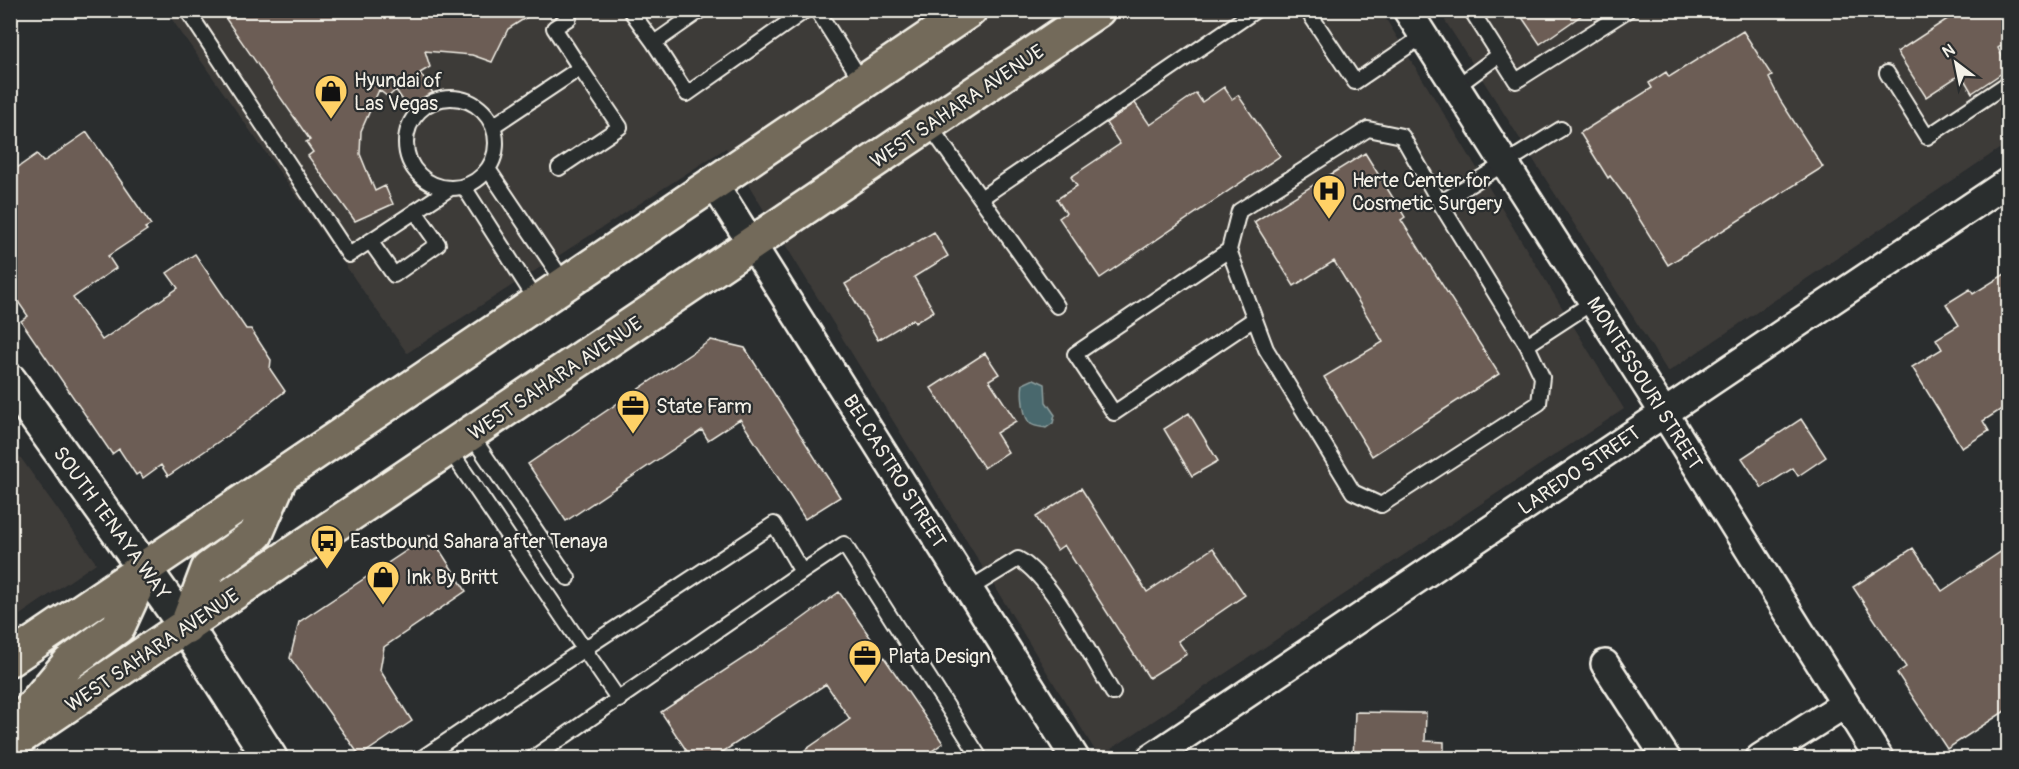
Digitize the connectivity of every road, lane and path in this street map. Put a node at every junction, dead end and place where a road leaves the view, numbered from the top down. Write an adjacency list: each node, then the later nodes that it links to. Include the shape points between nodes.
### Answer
1 (187, 10): 35 (lane, via 349,255)
2 (563, 10): 17 (lane, via 569,18 554,28)
3 (630, 10): 15 (lane)
4 (701, 10): 15 (lane)
5 (806, 10): 15 (lane, via 687,94)
6 (817, 10): 19 (lane)
7 (970, 10): 19 (main road)
8 (1098, 10): 22 (main road, WEST SAHARA AVENUE)
9 (1256, 10): 32 (lane)
10 (1307, 10): 14 (lane, via 1354,82)
11 (1407, 10): 14 (street, MONTESSOURI STREET)
12 (1472, 10): 16 (lane)
13 (1628, 10): 16 (lane, via 1516,81)
14 (1423, 36): 21 (street, MONTESSOURI STREET)
15 (654, 43)
16 (1500, 55): 21 (lane)
17 (580, 68): 23 (lane); 26 (lane, via 620,127)
18 (1887, 73): 20 (lane, via 1927,137)
19 (863, 83): 29 (main road)
20 (2008, 83)
21 (1456, 87): 25 (street, MONTESSOURI STREET)
22 (929, 125): 32 (lane); 36 (main road, WEST SAHARA AVENUE)
23 (493, 126): 27 (lane, via 495,156); 31 (lane, via 480,108 460,98 430,102 414,117 405,138 411,166 421,178)
24 (1561, 129): 25 (lane)
25 (1505, 164): 33 (lane); 39 (street, MONTESSOURI STREET)
26 (559, 168)
27 (488, 169): 30 (lane); 38 (lane)
28 (2008, 182): 45 (street, LAREDO STREET)
29 (714, 184): 36 (street, BELCASTRO STREET); 38 (main road)
30 (464, 187): 31 (lane); 40 (lane)
31 (449, 189): 34 (lane)
32 (981, 198): 41 (lane)
33 (1440, 202): 37 (lane, via 1402,136 1368,129 1239,211); 43 (lane)
34 (415, 211): 35 (lane); 35 (lane, via 438,244 394,275)
35 (370, 241)
36 (753, 244): 46 (main road, WEST SAHARA AVENUE); 51 (street, BELCASTRO STREET)
37 (1229, 250): 42 (lane); 42 (lane, via 1075,354 1114,413)
38 (566, 285): 40 (main road)
39 (1593, 302): 43 (lane); 45 (street, MONTESSOURI STREET)
40 (538, 303): 47 (main road)
41 (1057, 306)
42 (1254, 319): 43 (lane, via 1266,349 1353,492 1381,505 1539,403 1542,377)
43 (1527, 345)
44 (10, 381): 48 (street, SOUTH TENAYA WAY)
45 (1664, 413): 58 (street, MONTESSOURI STREET); 66 (street, LAREDO STREET)
46 (460, 442): 50 (lane); 52 (main road, WEST SAHARA AVENUE); 53 (lane, via 546,592)
47 (281, 476): 48 (main road); 52 (main road, via 256,534 208,569)
48 (145, 568): 52 (street, SOUTH TENAYA WAY); 54 (main road); 59 (main road, via 118,627 69,663)
49 (802, 572): 53 (lane, via 774,524); 57 (lane); 64 (lane, via 844,544)
50 (568, 578)
51 (969, 589): 56 (lane, via 1018,559 1029,564 1049,589); 65 (street, BELCASTRO STREET)
52 (186, 627): 60 (main road, WEST SAHARA AVENUE); 61 (street, SOUTH TENAYA WAY)
53 (584, 649): 57 (lane); 62 (lane)
54 (10, 658)
55 (1605, 664): 67 (street)
56 (1113, 693)
57 (620, 700): 63 (lane)
58 (1845, 704): 68 (street); 69 (street, MONTESSOURI STREET)
59 (10, 732)
60 (10, 744)
61 (270, 759)
62 (422, 759)
63 (533, 759)
64 (980, 759)
65 (1075, 759)
66 (1151, 759)
67 (1666, 759)
68 (1760, 759)
69 (1879, 759)

